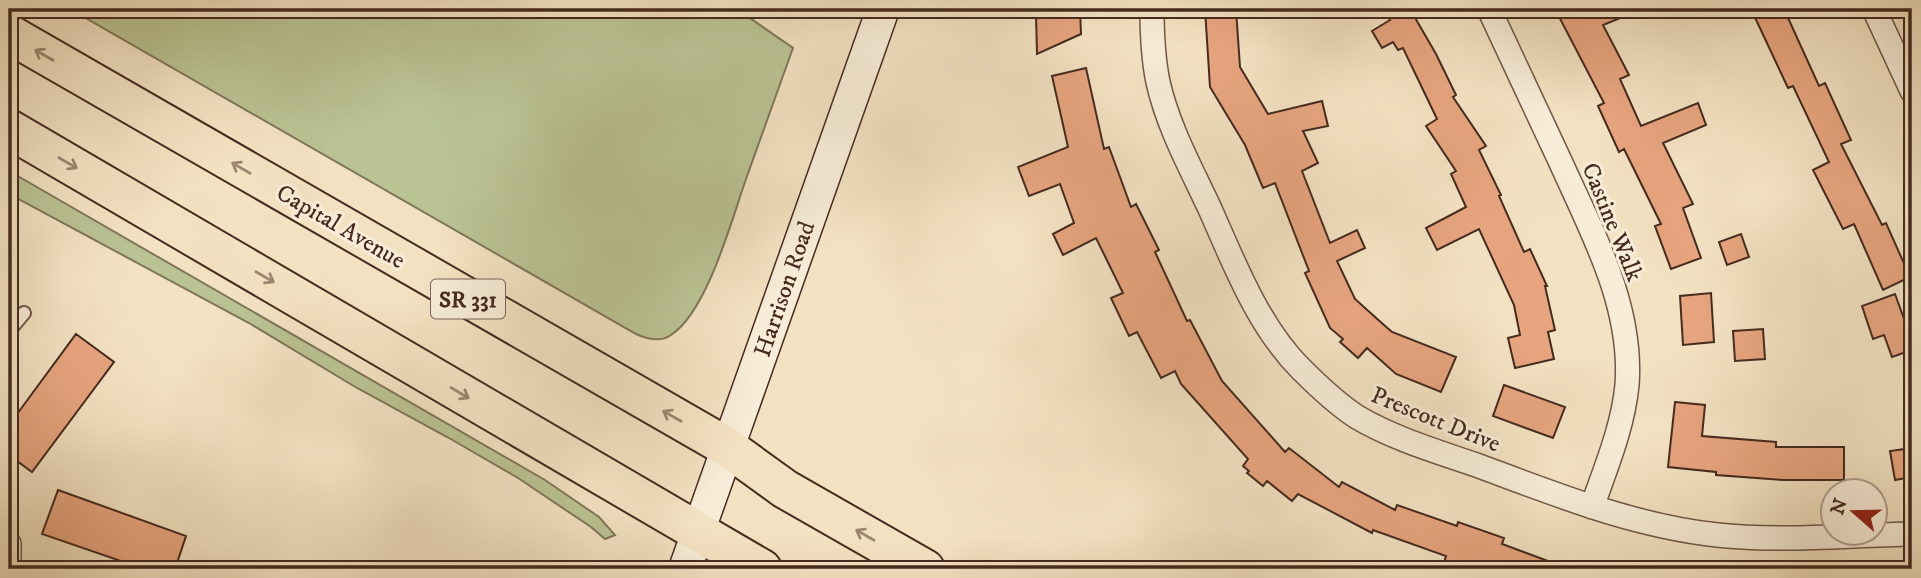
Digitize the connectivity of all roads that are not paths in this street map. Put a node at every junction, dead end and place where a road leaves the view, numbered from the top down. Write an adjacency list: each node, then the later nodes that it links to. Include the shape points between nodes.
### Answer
1 (883, 9): 10 (street, Harrison Road)
2 (1152, 9): 11 (street, Prescott Drive, via 1158,83 1168,118 1254,302 1298,367 1357,417)
3 (1489, 9): 11 (street, Castine Walk, via 1592,231 1619,309 1627,384 1619,429)
4 (1874, 9): 6 (street)
5 (9, 34): 10 (highway, Capital Avenue / SR 331, one-way to 5)
6 (1912, 91)
7 (9, 128): 12 (highway, one-way to 12)
8 (24, 313): 9 (lane)
9 (9, 331)
10 (727, 447): 12 (street, Harrison Road); 18 (highway, Capital Avenue / SR 331, one-way to 10, via 785,489)
11 (1592, 507): 13 (street, Prescott Drive, via 1662,527 1717,535)
12 (697, 532): 16 (street, Harrison Road); 17 (highway)
13 (1912, 534)
14 (9, 544): 15 (street)
15 (9, 558)
16 (685, 569)
17 (762, 569)
18 (925, 569)

